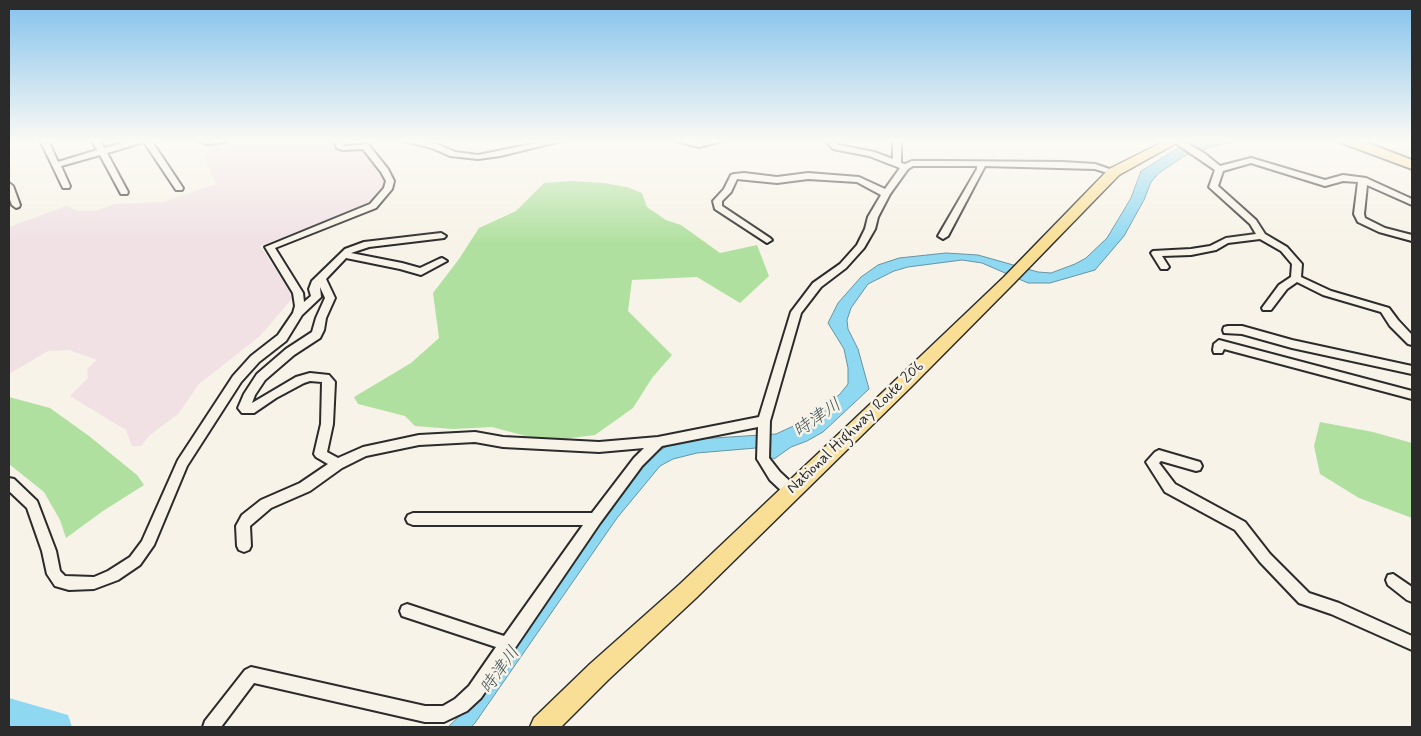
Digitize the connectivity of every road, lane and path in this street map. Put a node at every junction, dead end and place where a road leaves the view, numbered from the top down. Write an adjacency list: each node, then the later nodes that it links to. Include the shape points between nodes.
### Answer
1 (60, 174): 12 (street)
2 (114, 174): 14 (street)
3 (168, 174): 13 (street)
4 (387, 174): 31 (street, via 390,181 388,188 372,206 270,247 298,292)
5 (897, 174): 15 (street)
6 (978, 174): 19 (street)
7 (1112, 174): 42 (highway, National Highway Route 206, via 1009,280)
8 (1217, 174): 20 (street, via 1213,187 1253,222)
9 (1297, 174): 10 (street, via 1325,183 1343,178)
10 (1363, 180): 16 (street); 21 (street, via 1358,214 1361,220)
11 (9, 186): 17 (street)
12 (66, 186)
13 (179, 188)
14 (124, 192)
15 (886, 194): 22 (street, via 859,180 808,176 777,180 734,177 728,190 717,201 718,207); 37 (street, via 861,246 843,266 817,285 796,312)
16 (1412, 202)
17 (16, 205)
18 (441, 236): 23 (street, via 367,244)
19 (943, 236)
20 (1262, 236): 27 (street, via 1226,241 1213,248 1191,252 1156,253); 29 (street, via 1284,249 1297,264)
21 (1412, 238)
22 (767, 240)
23 (344, 255): 25 (street); 28 (street)
24 (398, 258): 25 (street)
25 (365, 259): 26 (street, via 402,266 420,274)
26 (442, 262)
27 (1164, 266)
28 (321, 278): 31 (street, via 314,289 316,297); 39 (street, via 330,298 316,336 290,352 261,377 244,408 250,410 300,380 325,378 329,382 327,424 320,454)
29 (1296, 278): 30 (street, via 1283,287); 33 (street, via 1327,293 1385,310)
30 (1267, 308)
31 (298, 314): 41 (street, via 282,338 237,379 182,464 147,545 134,561 113,576 81,585 60,581 54,574 32,505)
32 (1228, 330): 35 (street, via 1242,330)
33 (1412, 341)
34 (1218, 350): 36 (street, via 1219,344)
35 (1412, 370)
36 (1412, 395)
37 (764, 421): 38 (street); 42 (street, via 763,459)
38 (658, 442): 39 (street, via 599,447 503,442 475,437 419,440 363,452); 44 (street, via 638,462)
39 (338, 464): 45 (street, via 305,486 266,504 247,519 243,526)
40 (1196, 466): 49 (street, via 1159,455 1152,462 1170,488 1240,526 1265,558 1304,598)
41 (9, 483)
42 (791, 491): 52 (highway, National Highway Route 206)
43 (413, 519): 44 (street)
44 (595, 519): 50 (street)
45 (244, 546)
46 (1393, 580): 47 (street)
47 (1412, 595)
48 (407, 611): 50 (street)
49 (1412, 643)
50 (507, 644): 51 (street, via 475,692 444,714 425,714 251,675)
51 (211, 727)
52 (543, 727)

